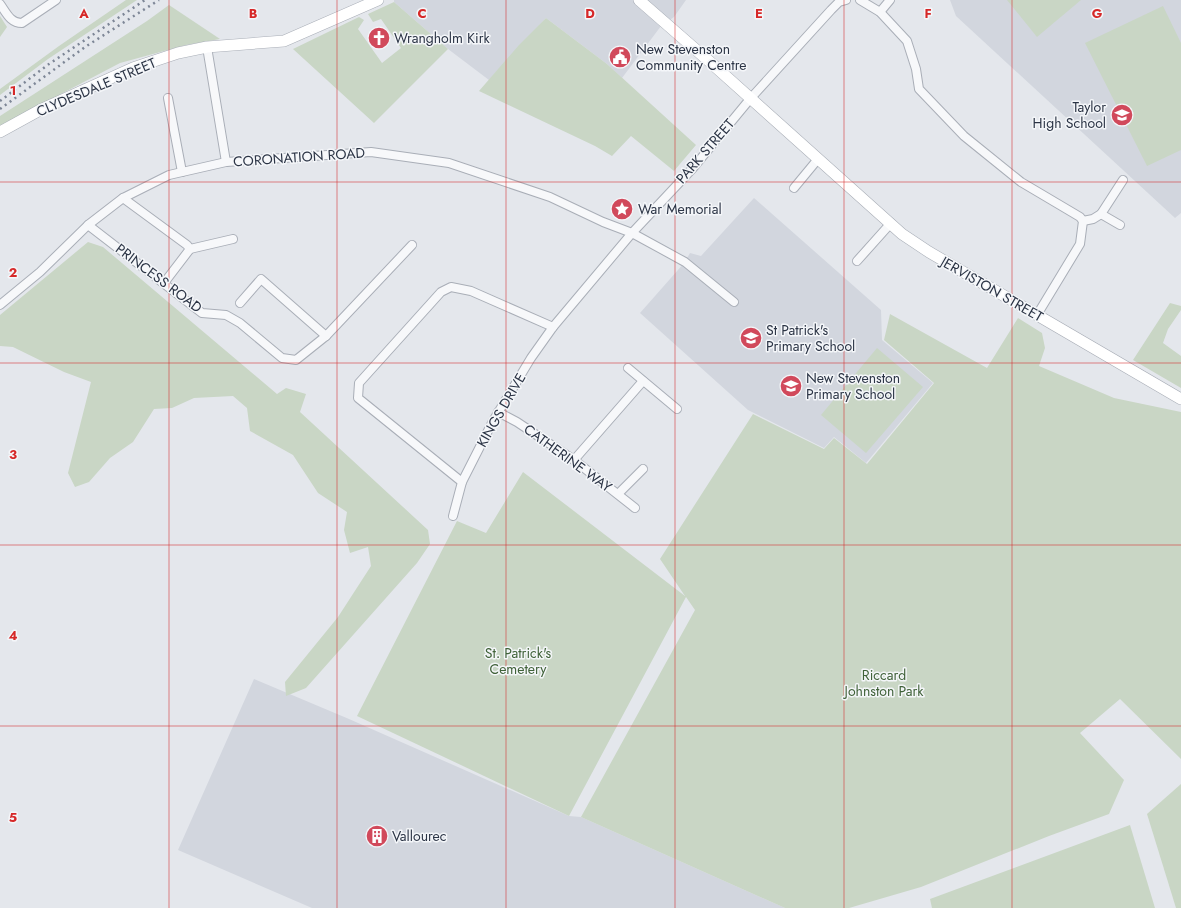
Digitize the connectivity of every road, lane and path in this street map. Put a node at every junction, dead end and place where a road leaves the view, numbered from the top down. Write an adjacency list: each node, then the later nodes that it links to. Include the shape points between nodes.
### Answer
1 (56, 0): 7 (street, via 22,23 11,20)
2 (378, 0): 9 (main road, CLYDESDALE STREET, via 284,41)
3 (639, 0): 11 (main road, JERVISTON STREET)
4 (846, 0): 11 (street, PARK STREET, via 839,2 831,10)
5 (860, 0): 8 (street)
6 (890, 0): 8 (street)
7 (0, 4)
8 (880, 12): 20 (street, via 907,41 919,89 964,136 1021,182 1080,217)
9 (207, 47): 12 (main road, CLYDESDALE STREET, via 178,53 133,68 40,110); 14 (street)
10 (168, 98): 15 (street)
11 (750, 99): 13 (main road, JERVISTON STREET); 24 (street, PARK STREET, via 693,168)
12 (0, 132)
13 (818, 159): 17 (street); 21 (main road, JERVISTON STREET)
14 (226, 162): 15 (street, CORONATION ROAD); 24 (street, CORONATION ROAD, via 371,152 449,163 550,197)
15 (182, 172): 18 (street, CORONATION ROAD)
16 (1123, 180): 19 (street)
17 (794, 188)
18 (124, 198): 22 (street, CORONATION ROAD); 27 (street, via 187,244)
19 (1101, 214): 20 (street); 23 (street)
20 (1082, 221): 34 (street, via 1080,244)
21 (891, 223): 28 (street); 34 (main road, JERVISTON STREET, via 902,234 929,252)
22 (88, 225): 29 (street, PRINCESS ROAD); 32 (street, CORONATION ROAD, via 40,272)
23 (1120, 225)
24 (632, 233): 30 (street, CORONATION ROAD, via 685,262); 33 (street, PARK STREET)
25 (233, 239): 27 (street)
26 (412, 245): 36 (street, PRINCESS ROAD)
27 (190, 249): 29 (street)
28 (857, 261)
29 (164, 283): 36 (street, PRINCESS ROAD, via 202,313 226,315 240,323 282,358 296,360)
30 (734, 302)
31 (240, 303): 36 (street, via 261,279)
32 (0, 305)
33 (566, 312): 35 (street, KINGS DRIVE)
34 (1037, 315): 39 (main road, JERVISTON STREET)
35 (553, 327): 41 (street, KINGS DRIVE); 44 (street, via 471,291 451,287 441,292 359,383 358,398)
36 (326, 336)
37 (628, 368): 38 (street)
38 (643, 381): 40 (street); 42 (street)
39 (1181, 399)
40 (677, 409)
41 (498, 412): 42 (street, CATHERINE WAY); 44 (street, KINGS DRIVE)
42 (574, 460): 45 (street, CATHERINE WAY)
43 (643, 469): 45 (street)
44 (462, 482): 47 (street, KINGS DRIVE)
45 (618, 494): 46 (street, CATHERINE WAY)
46 (635, 508)
47 (453, 516)

